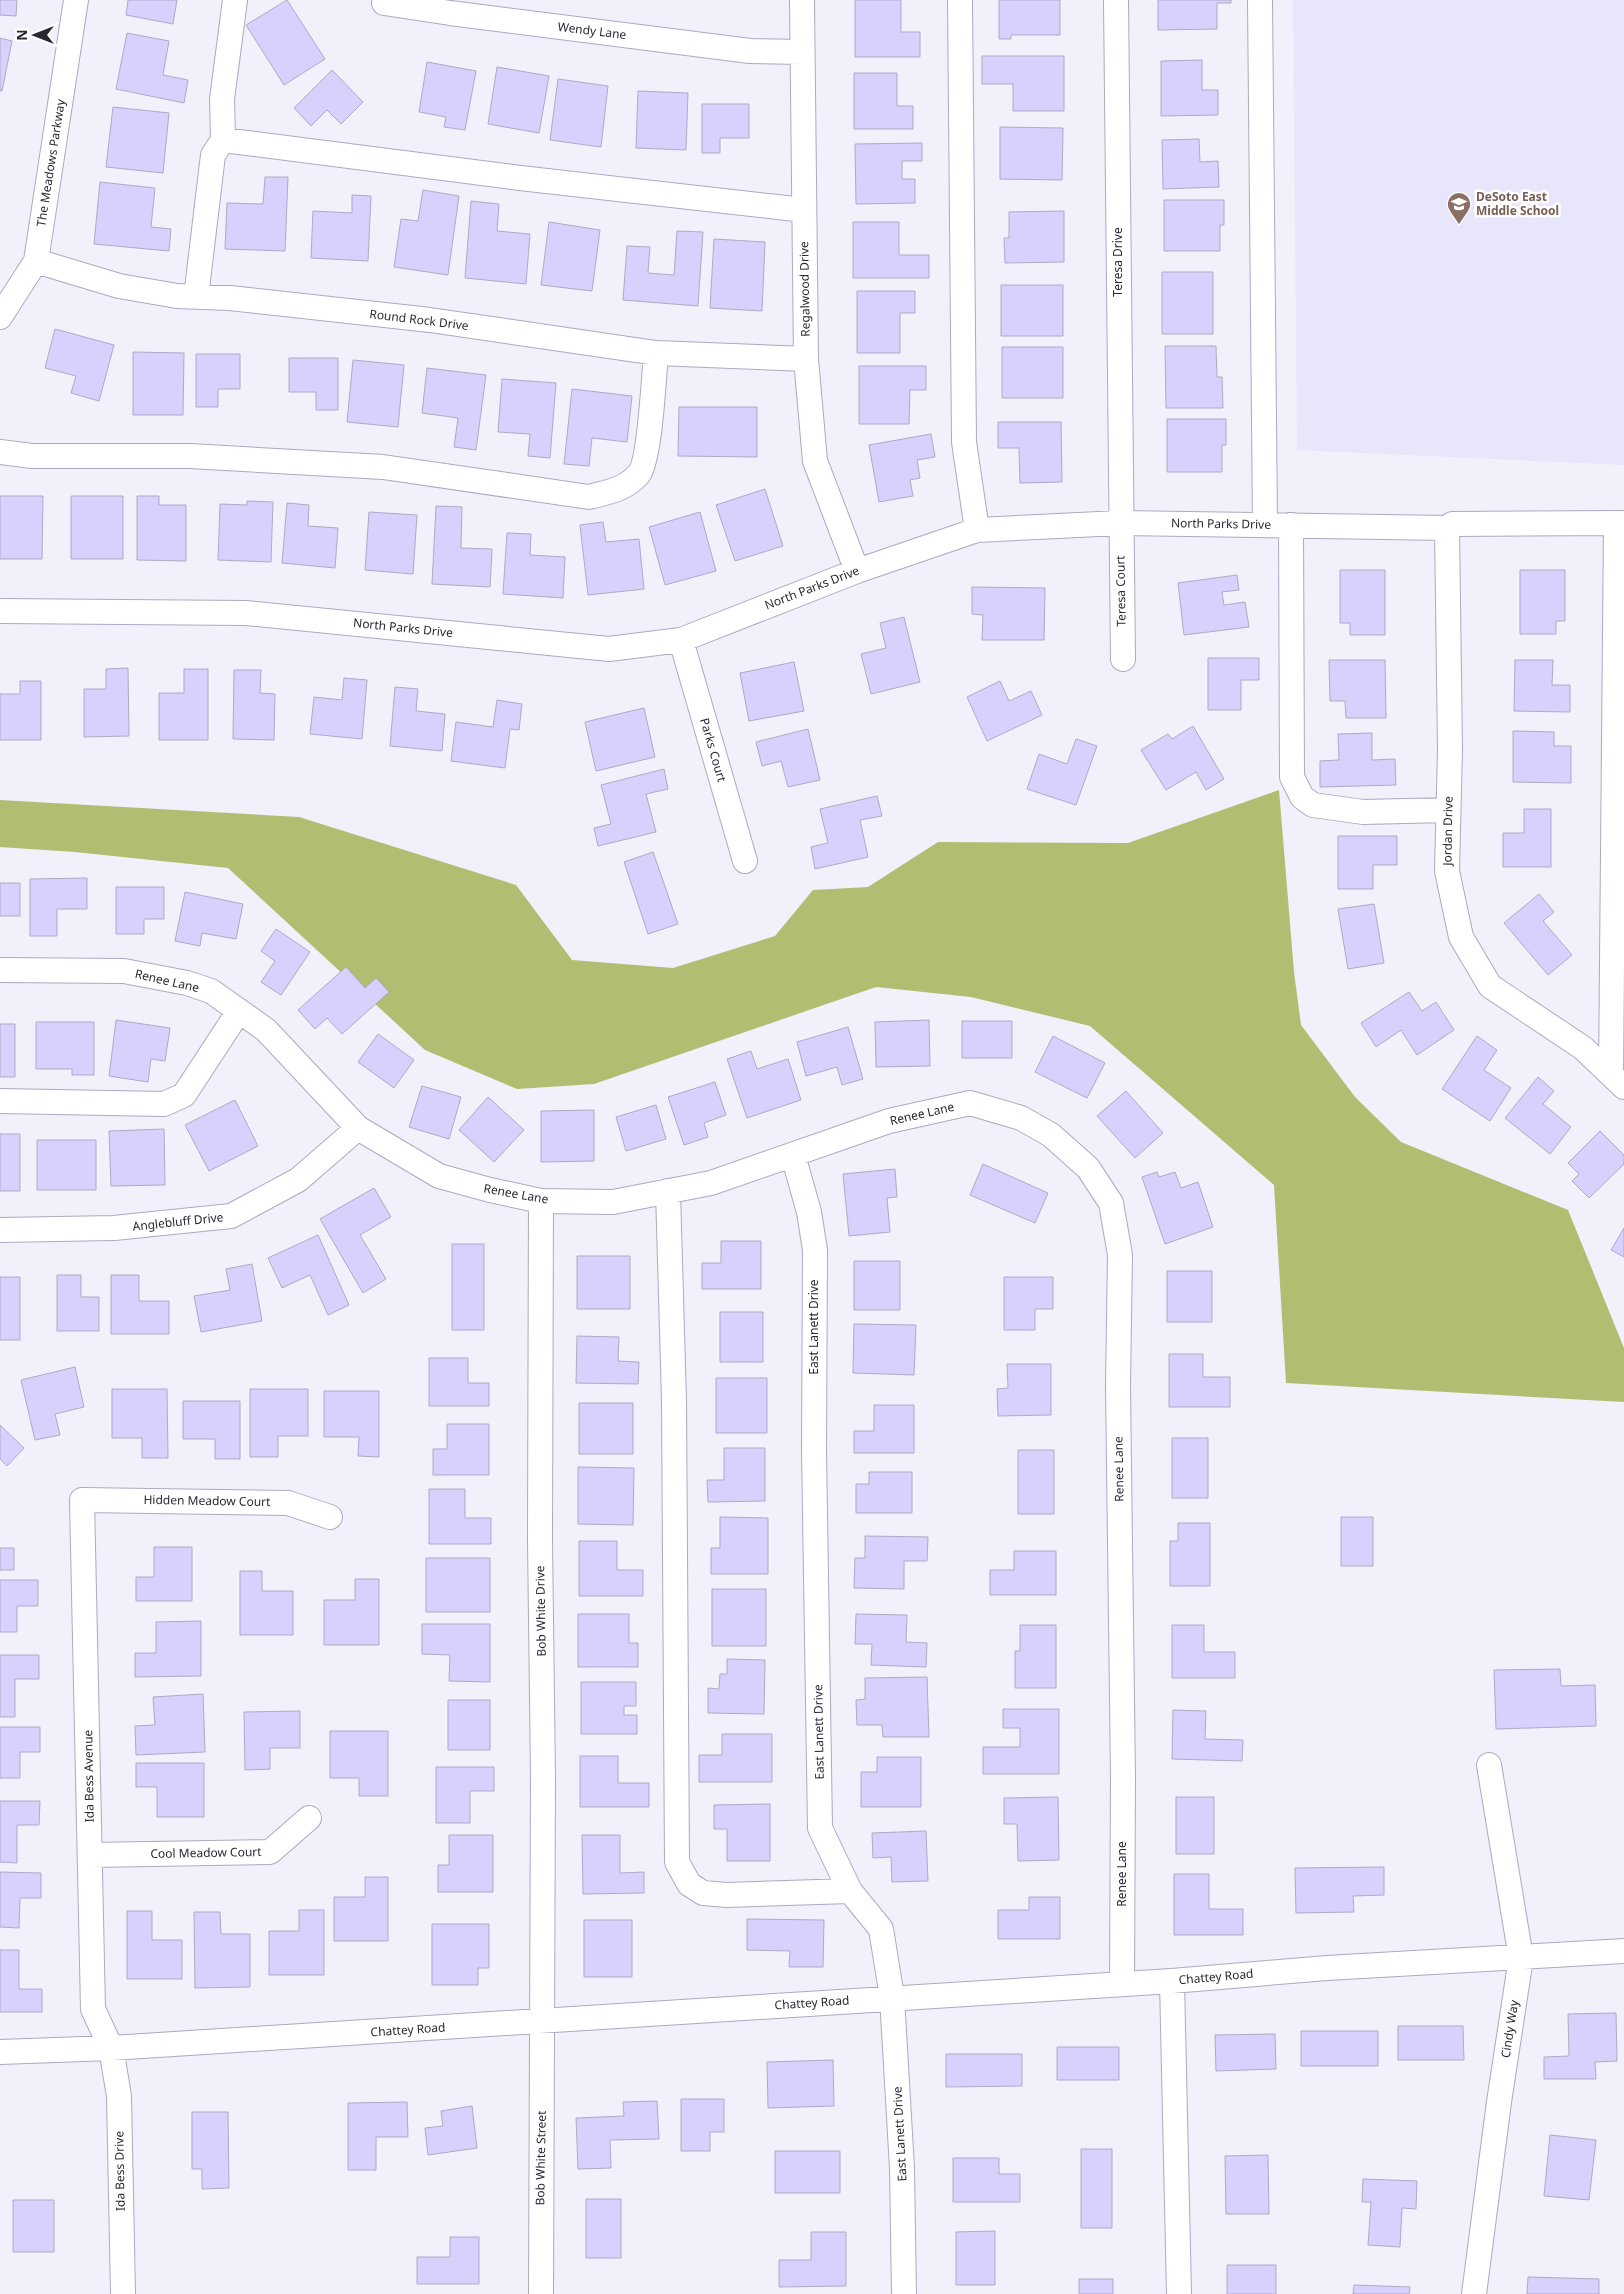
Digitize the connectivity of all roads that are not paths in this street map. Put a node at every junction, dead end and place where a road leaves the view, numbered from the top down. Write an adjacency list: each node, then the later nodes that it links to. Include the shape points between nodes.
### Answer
1 (76, 0): 11 (street, The Meadows Parkway)
2 (235, 0): 9 (street, via 222,99)
3 (385, 0): 8 (street, Wendy Lane, via 384,3 450,13 750,50)
4 (802, 0): 8 (street, Regalwood Drive)
5 (960, 0): 22 (street, via 964,442)
6 (1116, 0): 17 (street, Teresa Drive)
7 (1260, 0): 19 (street)
8 (802, 52): 10 (street, Regalwood Drive)
9 (223, 140): 10 (street); 12 (street, via 213,155)
10 (804, 210): 15 (street, Regalwood Drive)
11 (36, 261): 12 (street, Round Rock Drive, via 119,286); 13 (street, The Meadows Parkway)
12 (196, 297): 14 (street, Round Rock Drive, via 430,320)
13 (0, 317)
14 (656, 353): 15 (street, Round Rock Drive); 16 (street, via 649,433 640,474 622,489 589,496 383,467 190,456 32,456)
15 (806, 359): 23 (street, Regalwood Drive, via 815,461)
16 (0, 452)
17 (1120, 523): 19 (street, North Parks Drive); 22 (street, North Parks Drive); 26 (street, Teresa Court)
18 (1620, 523): 21 (street, North Parks Drive, via 1452,524); 31 (street)
19 (1265, 525): 20 (street, North Parks Drive)
20 (1291, 525): 21 (street, North Parks Drive); 27 (street, via 1292,778 1302,797 1313,805 1363,812)
21 (1447, 528): 27 (street, Jordan Drive)
22 (976, 530): 23 (street, North Parks Drive)
23 (857, 570): 25 (street, North Parks Drive)
24 (0, 611): 25 (street, North Parks Drive, via 246,613 609,649)
25 (681, 640): 28 (street, Parks Court)
26 (1123, 659)
27 (1448, 810): 31 (street, Jordan Drive, via 1447,871 1461,937 1490,986 1583,1048)
28 (744, 861)
29 (0, 970): 30 (street, Renee Lane, via 124,971 211,991)
30 (239, 1011): 32 (street, via 184,1095 164,1104); 33 (street, Renee Lane, via 266,1030)
31 (1617, 1080)
32 (0, 1102)
33 (358, 1128): 36 (street, Renee Lane, via 439,1176); 37 (street, Anglebluff Drive, via 298,1180 231,1216 114,1228)
34 (793, 1155): 35 (street, Renee Lane, via 712,1183); 43 (street, East Lanett Drive, via 809,1212 815,1250 814,1450 820,1828); 47 (street, Renee Lane, via 889,1121 970,1104 1021,1118 1052,1135 1088,1168 1111,1203 1120,1255)
35 (668, 1191): 36 (street, Renee Lane, via 613,1202); 43 (street, via 674,1401 677,1862 689,1884 703,1893 728,1895)
36 (541, 1201): 49 (street, Bob White Drive)
37 (0, 1230)
38 (82, 1500): 39 (street, Hidden Meadow Court, via 288,1502); 42 (street, Ida Bess Avenue)
39 (330, 1517)
40 (1489, 1765): 45 (street, Cindy Way)
41 (309, 1818): 42 (street, Cool Meadow Court, via 270,1852)
42 (90, 1855): 50 (street, Ida Bess Avenue, via 93,2009)
43 (850, 1890): 48 (street, East Lanett Drive, via 881,1929)
44 (1624, 1951): 45 (street, Chattey Road)
45 (1521, 1958): 46 (street, Chattey Road, via 1327,1968); 56 (street, Cindy Way)
46 (1172, 1981): 47 (street, Chattey Road); 55 (street)
47 (1122, 1983): 48 (street, Chattey Road)
48 (892, 1997): 49 (street, Chattey Road); 54 (street, East Lanett Drive, via 902,2168)
49 (543, 2021): 50 (street, Chattey Road); 53 (street, Bob White Street)
50 (111, 2048): 51 (street, Chattey Road); 52 (street, Ida Bess Drive, via 119,2096)
51 (0, 2052)
52 (123, 2294)
53 (541, 2294)
54 (904, 2294)
55 (1180, 2294)
56 (1474, 2294)

